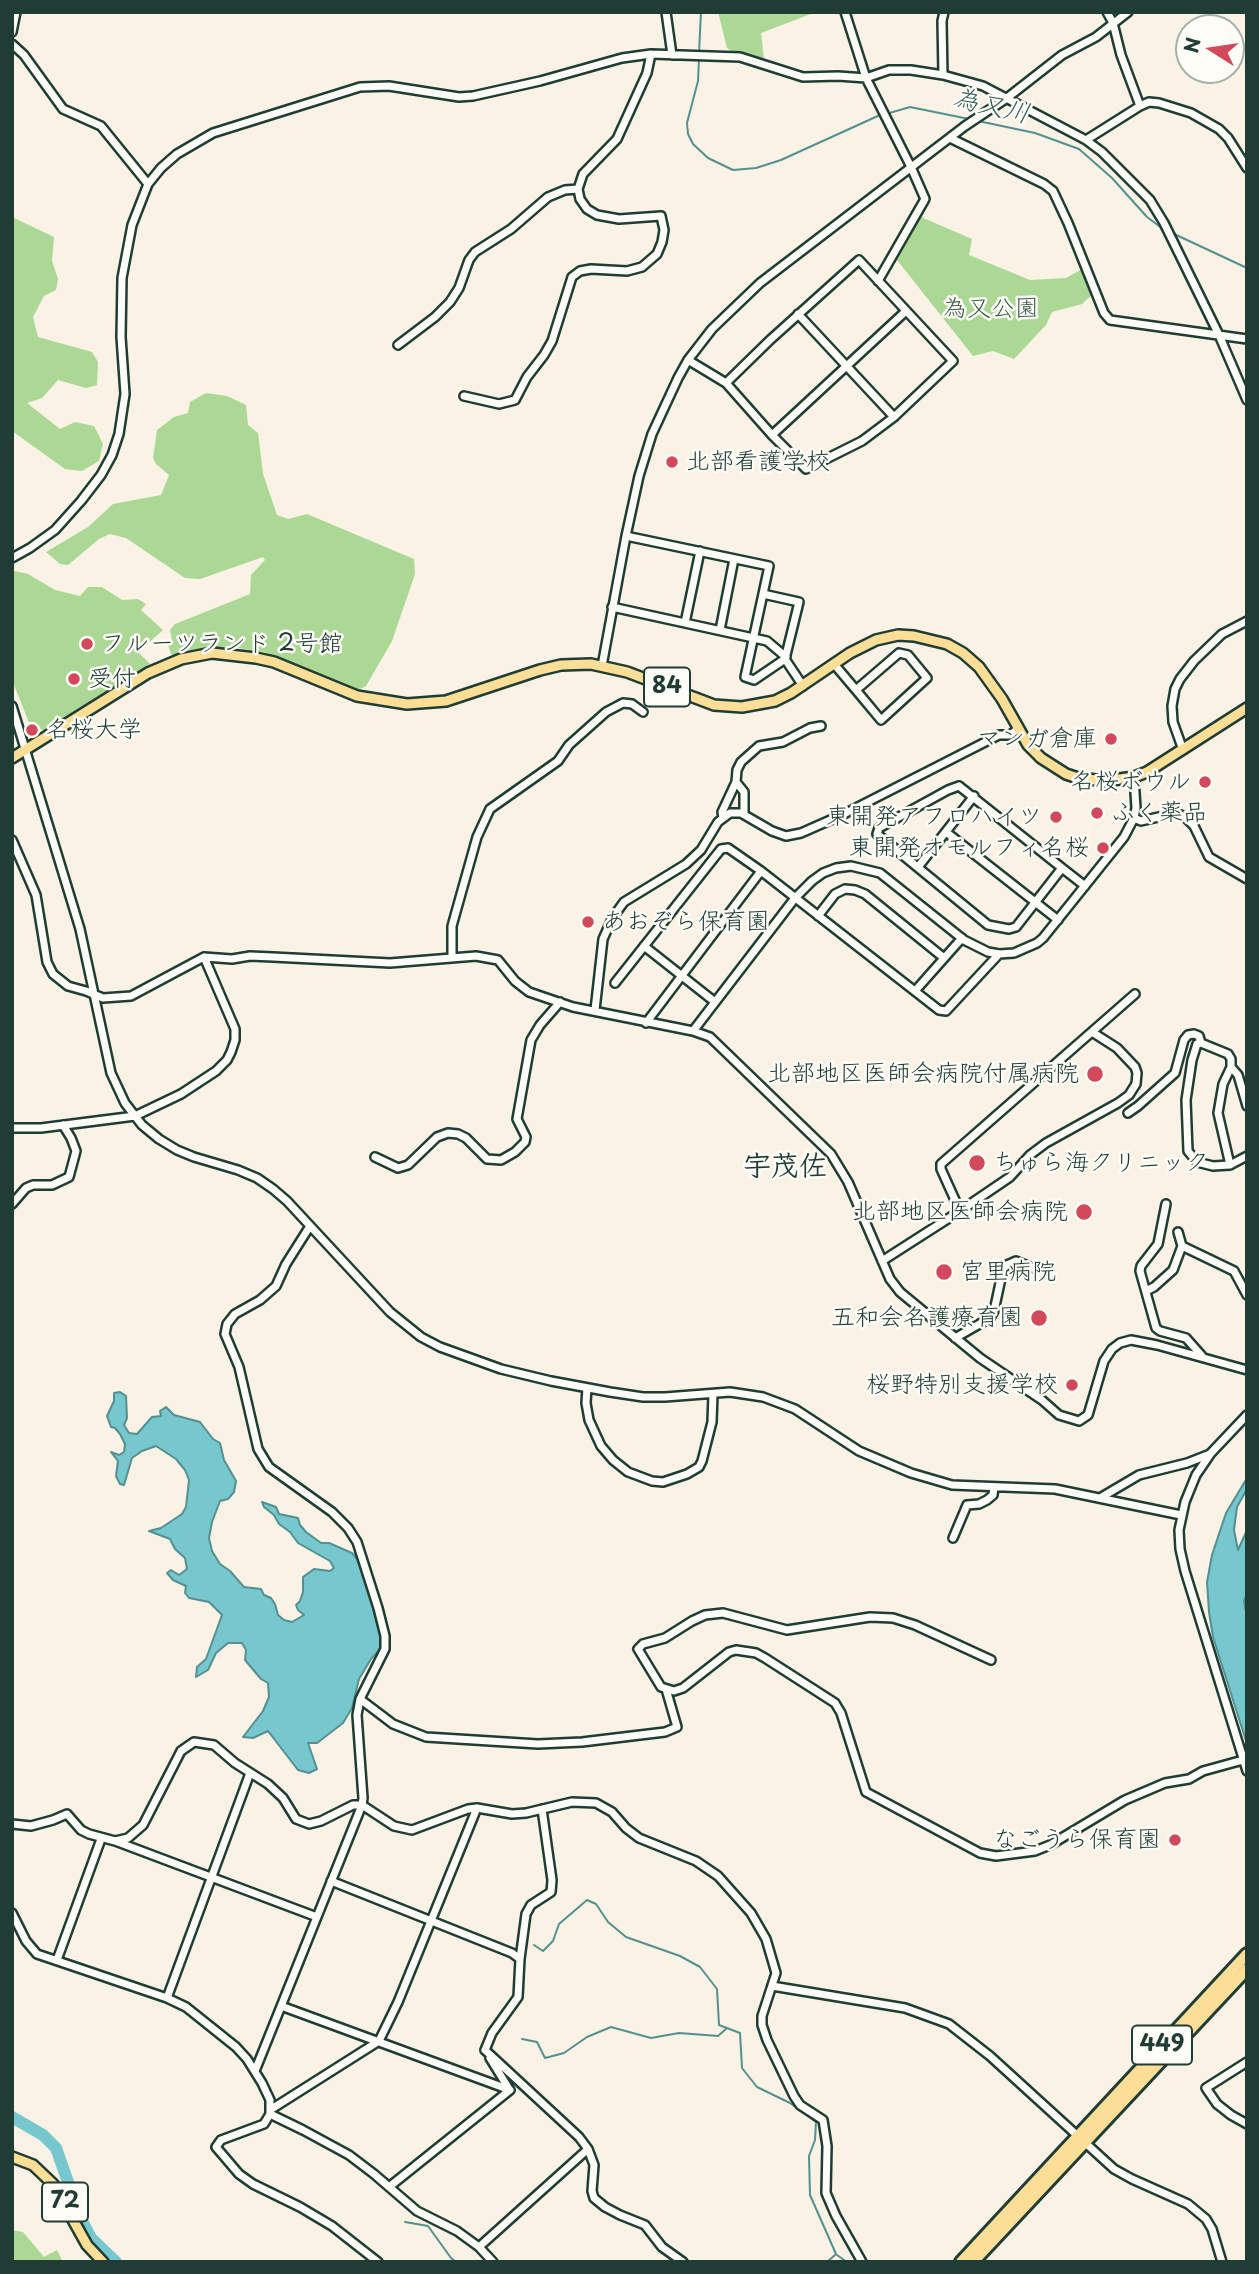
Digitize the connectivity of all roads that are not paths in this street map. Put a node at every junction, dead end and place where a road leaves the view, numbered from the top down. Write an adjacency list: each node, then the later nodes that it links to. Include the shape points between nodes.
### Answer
1 (16, 12): 8 (street)
2 (666, 12): 11 (street)
3 (845, 12): 13 (street)
4 (944, 12): 12 (street)
5 (1107, 12): 7 (street)
6 (1128, 12): 7 (street)
7 (1113, 23): 14 (street); 15 (street)
8 (12, 32)
9 (12, 44): 20 (street, via 63,109 101,126)
10 (652, 54): 11 (street); 20 (street, via 473,96 360,86 213,133 177,154); 21 (street, via 617,139 583,174)
11 (672, 55): 13 (street, via 740,57 803,77)
12 (943, 75): 13 (street, via 889,70); 14 (street)
13 (866, 78): 18 (street)
14 (1007, 98): 16 (street); 17 (street)
15 (1140, 106): 17 (street); 19 (street, via 1158,103 1205,119 1228,138)
16 (950, 138): 18 (street); 25 (street, via 1053,191 1110,320)
17 (1086, 140): 25 (street, via 1150,200)
18 (911, 167): 22 (street, via 925,199); 28 (street, via 760,283 712,329)
19 (1247, 168)
20 (148, 184): 37 (street, via 132,225 122,278 125,394 112,455 55,530)
21 (578, 189): 27 (street, via 548,197 475,252 450,302); 31 (street, via 587,209 597,215 619,219 661,216 664,230 657,254 642,267 627,271 591,269 572,276 552,341 515,400 499,404)
22 (878, 281): 23 (street); 24 (street, via 859,260)
23 (906, 311): 29 (street); 33 (street, via 953,361)
24 (798, 314): 29 (street); 30 (street)
25 (1219, 335): 26 (street); 32 (street)
26 (1247, 339)
27 (398, 345)
28 (688, 360): 30 (street); 35 (street, via 652,434)
29 (847, 365): 33 (street); 34 (street)
30 (726, 383): 34 (street)
31 (464, 396)
32 (1247, 400)
33 (894, 416): 34 (street, via 862,441 806,469)
34 (772, 435)
35 (626, 536): 36 (street); 40 (street)
36 (700, 551): 38 (street); 42 (street)
37 (12, 558)
38 (734, 559): 39 (street, via 769,566); 43 (street)
39 (763, 594): 44 (street); 45 (street, via 799,602)
40 (612, 607): 42 (street); 47 (street)
41 (1247, 621): 56 (street, via 1222,634 1194,661 1175,689 1173,722)
42 (685, 623): 43 (street)
43 (720, 630): 44 (street)
44 (754, 638): 45 (street, via 767,640); 45 (street, via 745,677 754,680)
45 (786, 658): 48 (street)
46 (834, 663): 48 (main road, 84); 49 (street); 54 (main road, 84, via 885,637 914,636 947,644 979,667)
47 (602, 666): 48 (main road, 84, via 728,708 775,701); 55 (main road, 84, via 561,666 446,701 407,704 357,696 274,662 196,655 148,673)
48 (803, 686)
49 (856, 690): 49 (street, via 881,720 928,678 908,655 899,653)
50 (12, 706): 55 (street)
51 (1247, 708): 56 (main road, 84)
52 (643, 712): 79 (street, via 623,703 606,712 558,761 490,809 477,837 452,926)
53 (821, 726): 59 (street, via 783,742 759,746 741,762)
54 (1018, 729): 58 (main road, 84, via 1041,758 1066,774 1105,781); 61 (street, via 801,833 786,836)
55 (25, 749): 57 (main road, 84); 84 (street, via 80,929)
56 (1183, 750): 58 (main road, 84)
57 (12, 758)
58 (1134, 777): 63 (street)
59 (736, 782): 61 (street, via 744,792); 62 (street)
60 (974, 796): 64 (street); 66 (street, via 956,787 879,828 877,834); 67 (street)
61 (744, 814): 62 (street, via 730,813)
62 (723, 818): 88 (street, via 686,864 624,902 613,917 603,939)
63 (1134, 818): 69 (street, via 1141,821 1176,813 1185,817 1209,857); 70 (street)
64 (946, 832): 66 (street); 72 (street)
65 (12, 840): 84 (street, via 36,895 53,974 68,986)
66 (918, 867): 72 (street, via 988,925 1016,927)
67 (1062, 868): 70 (street); 72 (street)
68 (761, 870): 71 (street); 76 (street, via 728,848 721,849); 81 (street)
69 (1247, 879)
70 (1085, 886): 74 (street)
71 (795, 898): 73 (street); 75 (street, via 823,873 851,866 867,868 888,877); 87 (street)
72 (1035, 902): 74 (street)
73 (818, 916): 80 (street, via 835,894 845,888 855,890); 83 (street)
74 (1058, 920): 77 (street, via 1037,943)
75 (962, 938): 77 (street); 80 (street)
76 (644, 946): 81 (street); 82 (street)
77 (999, 954): 83 (street, via 946,1011)
78 (204, 957): 79 (street, via 390,962); 84 (street, via 131,996 113,999); 96 (street, via 235,1029 231,1052 216,1071)
79 (452, 958): 86 (street, via 498,960 529,992)
80 (944, 958): 83 (street)
81 (681, 976): 87 (street); 89 (street)
82 (615, 983)
83 (915, 991)
84 (93, 994): 96 (street, via 111,1073)
85 (1135, 994): 91 (street)
86 (560, 1002): 88 (street); 100 (street, via 531,1040 517,1119 526,1137 515,1152 500,1160 487,1158 466,1138 448,1133 437,1137 408,1165 398,1168)
87 (715, 1002): 90 (street)
88 (595, 1010): 89 (street)
89 (646, 1023): 90 (street)
90 (693, 1031): 108 (street, via 710,1038 831,1154)
91 (1092, 1032): 104 (street, via 941,1164); 104 (street, via 1135,1067 1134,1088 1118,1103 1046,1143 1010,1177)
92 (1201, 1043): 93 (street, via 1228,1054); 95 (street, via 1199,1036 1188,1035 1175,1073); 101 (street, via 1195,1048 1187,1088 1188,1151 1204,1165)
93 (1231, 1067): 94 (street); 101 (street, via 1218,1113)
94 (1247, 1106)
95 (1128, 1113)
96 (135, 1116): 97 (street); 105 (street, via 177,1150 257,1178)
97 (63, 1125): 98 (street); 102 (street, via 76,1152 69,1177 52,1185 26,1188)
98 (12, 1128)
99 (1247, 1156): 101 (street)
100 (375, 1157)
101 (1230, 1165)
102 (12, 1204)
103 (1166, 1205): 110 (street, via 1158,1244 1141,1266)
104 (960, 1212): 108 (street)
105 (310, 1226): 115 (street, via 390,1312 421,1337 500,1368); 125 (street, via 276,1286 235,1314 225,1334 239,1367 263,1458 332,1512 348,1528 361,1552 385,1649)
106 (1178, 1233): 107 (street)
107 (1182, 1246): 110 (street, via 1172,1270); 111 (street, via 1234,1271)
108 (882, 1261): 112 (street, via 900,1292)
109 (1033, 1268): 112 (street, via 1016,1261 1007,1265 990,1318)
110 (1146, 1291): 113 (street, via 1156,1328 1186,1338)
111 (1247, 1295)
112 (956, 1338): 113 (street, via 1059,1415 1079,1421 1091,1409 1104,1361 1120,1343 1131,1340)
113 (1204, 1358): 114 (street)
114 (1247, 1370)
115 (587, 1388): 116 (street, via 643,1397); 116 (street, via 589,1420 601,1446 628,1472 663,1482 699,1467 712,1422)
116 (713, 1394): 119 (street, via 747,1394 781,1403 859,1451 911,1473 952,1485)
117 (1247, 1415): 118 (street)
118 (1211, 1453): 120 (street, via 1139,1475); 121 (street, via 1189,1488)
119 (994, 1487): 120 (street, via 1055,1489); 122 (street, via 988,1500 967,1505)
120 (1100, 1498): 121 (street)
121 (1181, 1515): 126 (street, via 1185,1572)
122 (953, 1538)
123 (991, 1660): 124 (street, via 893,1618 870,1616 787,1630 723,1613 699,1618 638,1649)
124 (666, 1689): 125 (street, via 677,1727 594,1741 538,1744 426,1738 393,1724); 126 (street, via 683,1688 729,1652 756,1653 835,1703 866,1792 980,1853 996,1856 1035,1851 1125,1800)
125 (360, 1699): 129 (street)
126 (1243, 1760): 127 (street)
127 (1247, 1770)
128 (250, 1773): 129 (street, via 283,1798 300,1823 321,1821); 134 (street, via 214,1745 194,1742 181,1751 143,1825 128,1838); 135 (street)
129 (362, 1805): 130 (street, via 394,1826 412,1829); 136 (street)
130 (477, 1808): 131 (street, via 512,1814); 139 (street)
131 (542, 1809): 141 (street, via 551,1892 526,1914); 144 (street, via 572,1802 596,1803 639,1838 696,1861 718,1876 751,1913 766,1939 776,1968)
132 (12, 1824): 133 (street, via 31,1826 67,1814 81,1830)
133 (101, 1839): 134 (street); 142 (street)
134 (115, 1841): 135 (street)
135 (212, 1877): 138 (street); 145 (street)
136 (331, 1881): 138 (street); 139 (street)
137 (12, 1913): 142 (street, via 33,1950)
138 (317, 1917): 146 (street)
139 (430, 1920): 141 (street); 147 (street)
140 (1247, 1954): 154 (highway, 449)
141 (520, 1959): 148 (street, via 519,1997)
142 (57, 1960): 145 (street)
143 (1247, 1969): 154 (highway, 449)
144 (772, 1986): 154 (street, via 905,2008 949,2024); 163 (street, via 762,2015 766,2040 800,2105 823,2120 826,2193)
145 (167, 1998): 150 (street, via 186,2007 236,2048)
146 (281, 2006): 147 (street); 150 (street)
147 (379, 2042): 151 (street); 152 (street)
148 (485, 2050): 151 (street); 155 (street)
149 (1247, 2062): 153 (street, via 1206,2088 1217,2104)
150 (255, 2071): 152 (street, via 270,2100)
151 (510, 2090): 157 (street)
152 (270, 2112): 157 (street, via 349,2155); 160 (street, via 264,2124 221,2140 216,2147 253,2184 332,2225)
153 (1247, 2124)
154 (1081, 2139): 164 (highway, 449); 165 (highway, 449); 166 (street, via 1126,2176 1188,2204 1206,2219)
155 (588, 2149): 158 (street); 162 (street, via 594,2165 594,2198 645,2225 662,2247)
156 (12, 2157): 159 (main road, 72, via 33,2165 54,2184 87,2245)
157 (389, 2187): 158 (street, via 417,2211)
158 (479, 2247): 161 (street)
159 (103, 2262)
160 (378, 2262)
161 (493, 2262)
162 (683, 2262)
163 (862, 2262)
164 (961, 2262)
165 (972, 2262)
166 (1222, 2262)

